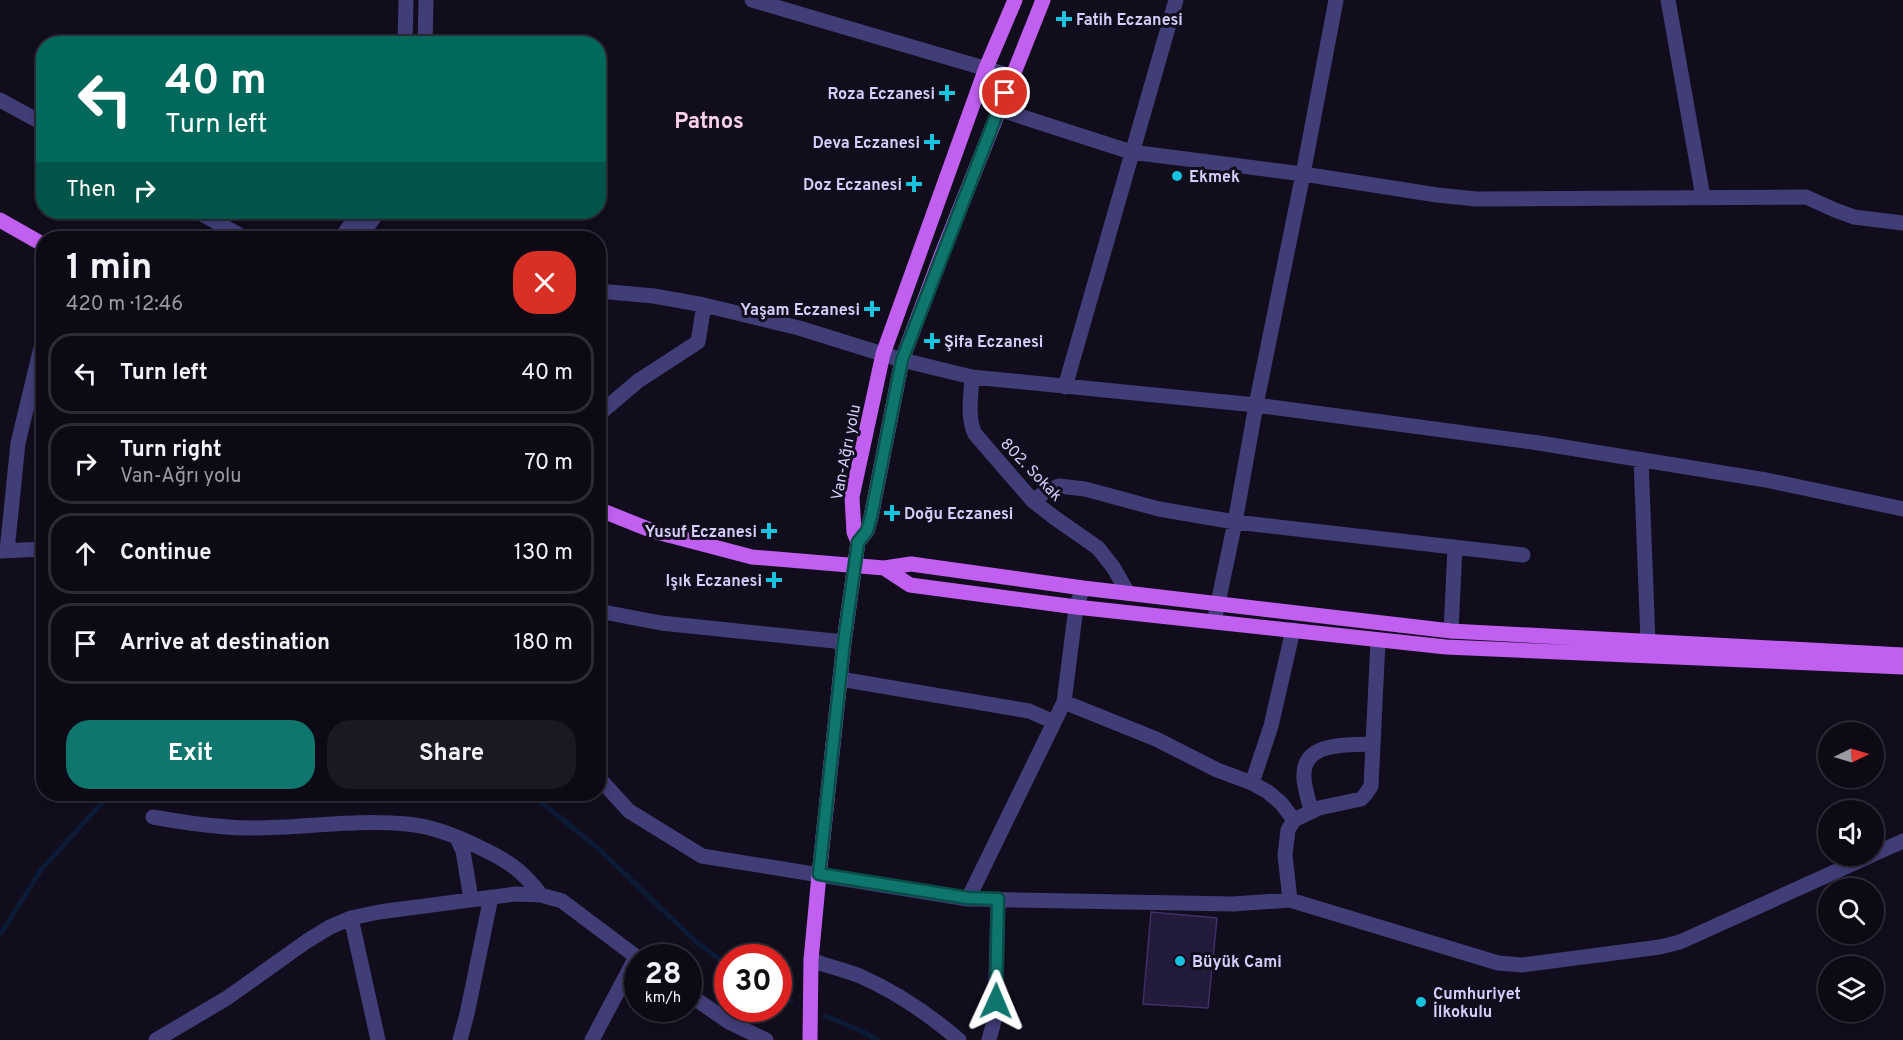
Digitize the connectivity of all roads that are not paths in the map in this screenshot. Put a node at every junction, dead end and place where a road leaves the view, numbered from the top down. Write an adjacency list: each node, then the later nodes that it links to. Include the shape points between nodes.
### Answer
1 (406, 0): 9 (street)
2 (426, 0): 10 (street)
3 (752, 0): 11 (street)
4 (1015, 0): 11 (main road, Van-Ağrı yolu)
5 (1043, 0): 12 (main road)
6 (1176, 0): 16 (street)
7 (1336, 0): 17 (street)
8 (1668, 0): 18 (street)
9 (405, 36)
10 (425, 36)
11 (986, 68): 12 (street); 26 (main road, Van-Ağrı yolu)
12 (1011, 76): 14 (main road)
13 (0, 100): 15 (street)
14 (998, 109): 16 (street); 27 (main road)
15 (36, 120)
16 (1131, 152): 17 (street); 30 (street)
17 (1304, 174): 18 (street, via 1476,199); 31 (street)
18 (1703, 197): 21 (street, via 1806,197 1854,216)
19 (211, 219): 22 (street)
20 (0, 220): 23 (main road)
21 (1903, 223)
22 (232, 231)
23 (36, 240)
24 (606, 292): 25 (street)
25 (704, 305): 26 (street); 32 (street, via 698,342 638,381)
26 (883, 354): 27 (street); 38 (main road, Van-Ağrı yolu, via 852,497)
27 (902, 360): 29 (street); 38 (main road, via 871,517)
28 (36, 368): 41 (street, via 18,443)
29 (972, 377): 30 (street); 34 (street, 802. Sokak, via 972,428)
30 (1065, 387): 31 (street)
31 (1256, 405): 33 (street); 37 (street)
32 (606, 408)
33 (1641, 460): 35 (street); 54 (street)
34 (1033, 501): 37 (street, via 1059,486); 46 (street, 802. Sokak, via 1098,548)
35 (1903, 508)
36 (606, 512): 43 (main road, via 652,531 752,557)
37 (1235, 522): 39 (street); 47 (street)
38 (858, 542): 43 (main road, Van-Ağrı yolu)
39 (1455, 547): 42 (street); 52 (street)
40 (36, 549): 41 (street)
41 (3, 551)
42 (1523, 555)
43 (854, 566): 44 (main road); 55 (main road, Van-Ağrı yolu)
44 (884, 568): 45 (main road, via 911,564); 48 (main road, via 910,585)
45 (1083, 588): 46 (main road); 48 (street)
46 (1128, 593): 47 (main road)
47 (1217, 604): 50 (street); 52 (main road)
48 (1076, 607): 50 (main road); 59 (street)
49 (606, 613): 55 (street, via 661,623)
50 (1214, 622): 51 (main road)
51 (1293, 630): 53 (main road); 62 (street, via 1271,726)
52 (1451, 631): 54 (main road)
53 (1378, 641): 57 (main road); 61 (street)
54 (1648, 641): 56 (main road)
55 (844, 642): 58 (main road, Van-Ağrı yolu)
56 (1903, 655)
57 (1903, 667)
58 (840, 679): 60 (street, via 1029,711); 71 (main road, Van-Ağrı yolu)
59 (1064, 702): 60 (street); 62 (street)
60 (1054, 722): 74 (street)
61 (1373, 744): 64 (street, via 1372,780 1365,795 1355,802); 64 (street, via 1329,747 1310,758 1304,777)
62 (1252, 783): 66 (street, via 1281,803)
63 (606, 786): 71 (street, via 629,811 702,856)
64 (1311, 812): 66 (street)
65 (153, 817): 67 (street, via 252,828 353,822 409,824)
66 (1294, 820): 77 (street, via 1288,830 1285,855)
67 (457, 838): 72 (street, via 506,860); 75 (street, via 465,859)
68 (1903, 841): 69 (street)
69 (1884, 850)
70 (1849, 866): 77 (street, via 1680,942 1522,965 1498,963)
71 (819, 874): 74 (street); 80 (main road, Van-Ağrı yolu)
72 (541, 895): 73 (street); 79 (street, via 562,901)
73 (491, 897): 75 (street); 85 (street)
74 (968, 898): 76 (street)
75 (471, 899): 78 (street)
76 (998, 899): 77 (street, via 1233,903); 90 (street, via 995,1017)
77 (1290, 900)
78 (351, 918): 83 (street, via 330,927 227,998); 84 (street)
79 (624, 947)
80 (811, 960): 88 (main road, Van-Ağrı yolu); 89 (street, via 860,976 899,997)
81 (624, 981): 86 (street)
82 (702, 1004): 87 (street)
83 (156, 1040)
84 (378, 1040)
85 (460, 1040)
86 (592, 1040)
87 (766, 1040)
88 (810, 1040)
89 (959, 1040)
90 (989, 1040)

